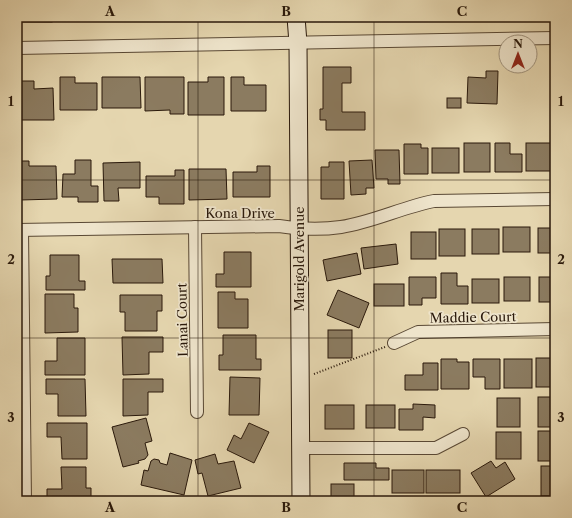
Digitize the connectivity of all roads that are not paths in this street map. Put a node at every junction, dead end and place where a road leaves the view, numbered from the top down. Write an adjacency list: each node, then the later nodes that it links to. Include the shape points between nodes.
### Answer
1 (296, 17): 3 (street, Marigold Avenue)
2 (555, 38): 3 (street)
3 (298, 43): 4 (street); 7 (street, Marigold Avenue)
4 (17, 48)
5 (555, 199): 7 (street, Kona Drive, via 434,201 341,227)
6 (195, 227): 7 (street, Kona Drive, via 279,226); 8 (street, Kona Drive); 11 (street, Lanai Court)
7 (299, 229): 13 (street, Marigold Avenue)
8 (19, 230): 14 (street)
9 (555, 329): 10 (street, Maddie Court, via 418,332)
10 (394, 343)
11 (197, 412)
12 (463, 434): 13 (street, via 436,448)
13 (300, 448): 15 (street, Marigold Avenue)
14 (25, 501)
15 (301, 501)

